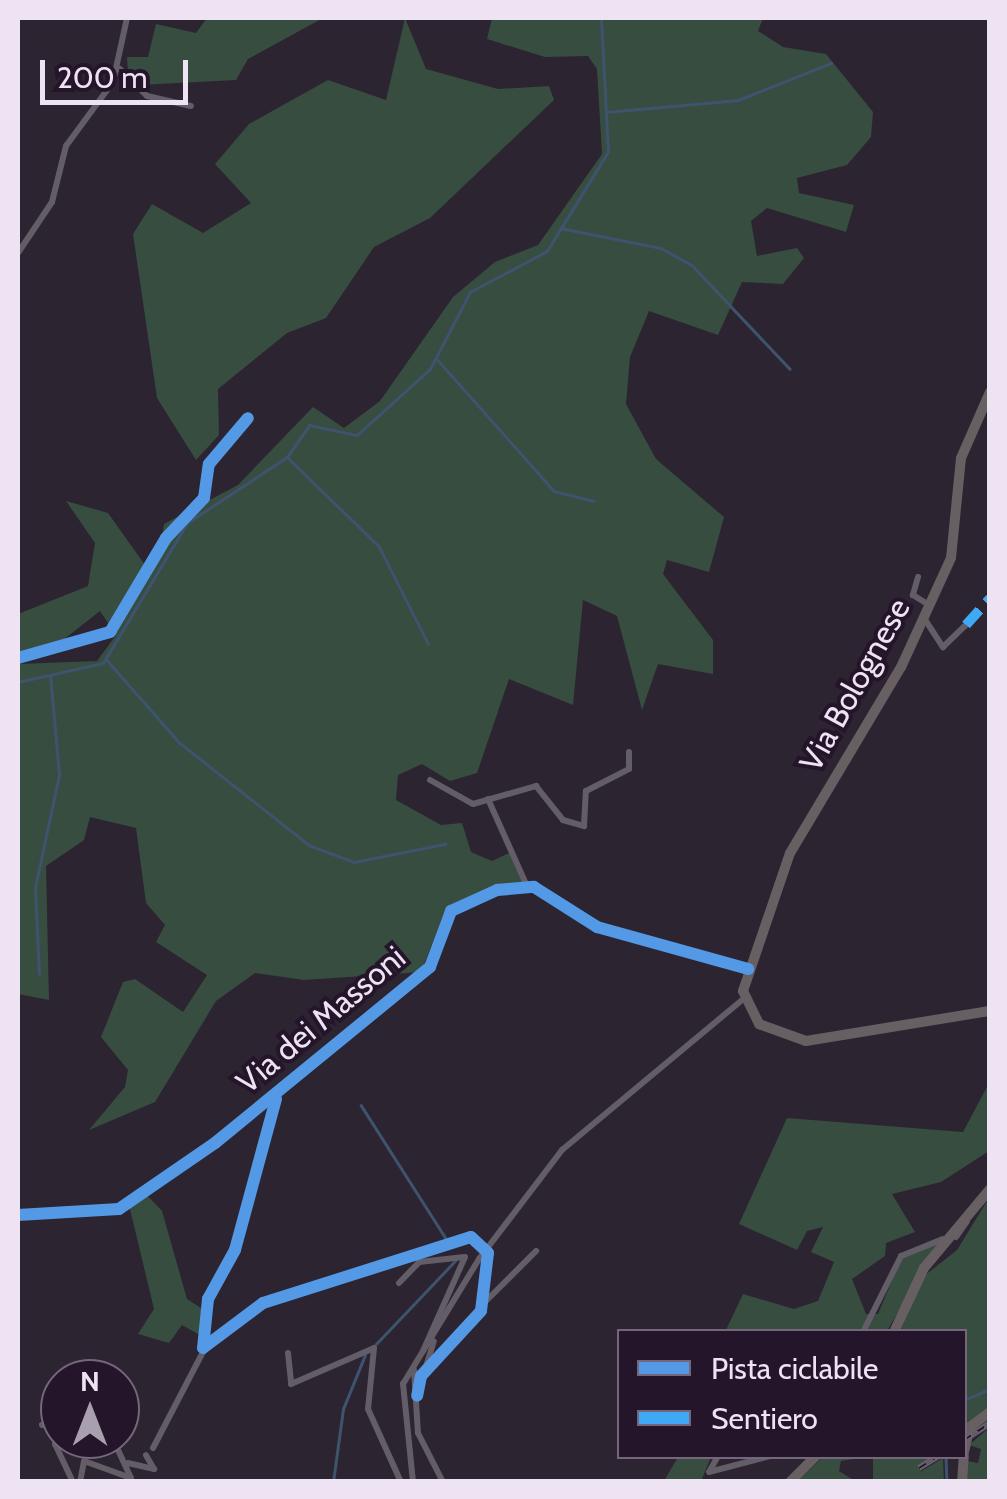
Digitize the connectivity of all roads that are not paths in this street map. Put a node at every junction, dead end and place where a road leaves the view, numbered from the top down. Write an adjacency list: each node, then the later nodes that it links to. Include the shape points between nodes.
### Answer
1 (127, 18): 2 (street)
2 (119, 68): 3 (street, via 147,96); 4 (street, via 66,146 52,202)
3 (191, 106)
4 (18, 253)
5 (990, 392): 8 (main road, Via Bolognese, via 962,458 954,548)
6 (248, 418): 10 (street, via 210,464 204,498 166,538 110,632)
7 (918, 577): 8 (street, via 913,595)
8 (926, 611): 9 (street, via 943,647); 15 (main road, Via Bolognese, via 800,831)
9 (966, 625)
10 (18, 658)
11 (629, 752): 13 (street, via 629,769 586,791 584,826 563,820 536,786)
12 (430, 780): 13 (street, via 473,804)
13 (488, 799): 14 (street)
14 (527, 886): 15 (street, via 597,927); 18 (street, Via dei Massoni, via 451,911 430,966)
15 (746, 975): 16 (main road, Via Bolognese)
16 (739, 997): 17 (main road, via 766,1030 806,1041); 22 (street, via 562,1150)
17 (990, 1011)
18 (276, 1094): 20 (street, Via dei Massoni, via 118,1209); 29 (street, via 236,1250 208,1300)
19 (990, 1189): 21 (main road)
20 (18, 1215)
21 (961, 1230): 26 (street, via 901,1256); 27 (main road, via 924,1268)
22 (486, 1250): 25 (street); 29 (street, via 471,1236 360,1266 263,1303); 30 (street)
23 (536, 1252): 25 (street)
24 (399, 1283): 30 (street, via 420,1262 465,1257)
25 (481, 1306): 33 (street)
26 (864, 1329)
27 (895, 1329)
28 (434, 1341): 33 (street)
29 (204, 1350): 37 (street)
30 (423, 1352): 32 (street)
31 (288, 1353): 47 (street, via 291,1384 374,1348 368,1409)
32 (413, 1367): 34 (street); 48 (street, via 400,1409)
33 (425, 1371): 34 (street)
34 (417, 1396): 49 (street, via 418,1433)
35 (990, 1412): 36 (main road, via 970,1427)
36 (967, 1440)
37 (152, 1448)
38 (146, 1455): 44 (street, via 154,1469)
39 (63, 1459): 46 (street)
40 (125, 1459): 44 (street)
41 (716, 1459): 45 (street)
42 (759, 1459): 45 (street)
43 (813, 1459): 51 (main road)
44 (127, 1463): 46 (street, via 131,1478 84,1462)
45 (709, 1472): 50 (street)
46 (76, 1482)
47 (402, 1482)
48 (412, 1482)
49 (443, 1482)
50 (702, 1482)
51 (790, 1482)

